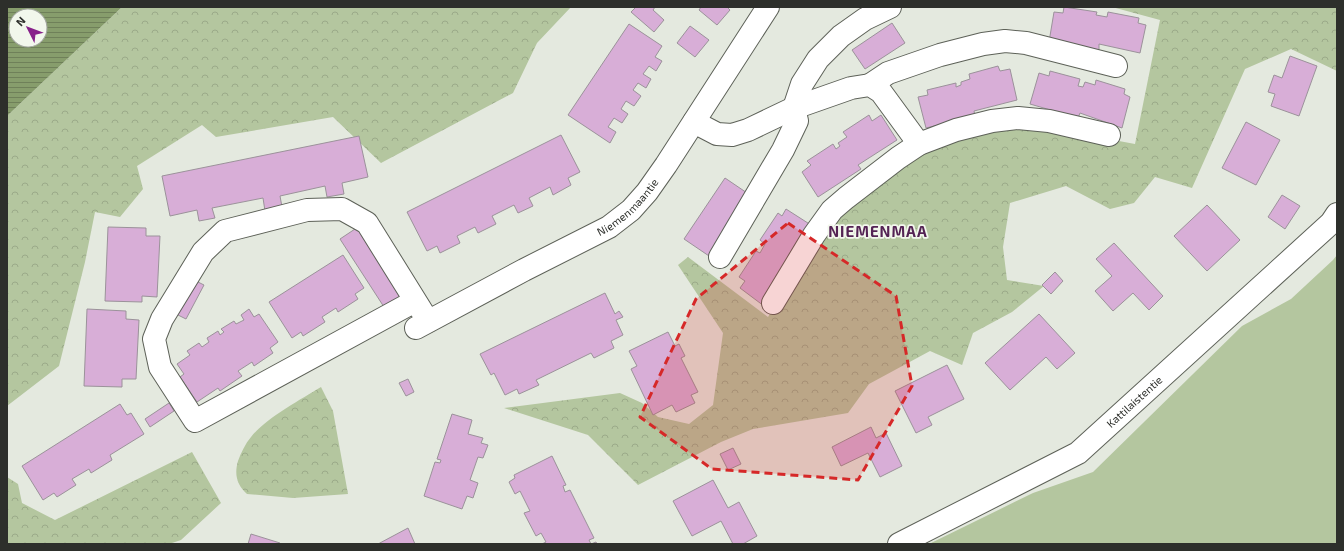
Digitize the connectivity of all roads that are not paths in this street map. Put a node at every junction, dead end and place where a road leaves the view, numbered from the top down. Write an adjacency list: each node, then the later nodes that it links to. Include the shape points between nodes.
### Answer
1 (768, 7): 6 (street, Niemenmaantie)
2 (890, 7): 5 (street, via 865,19 841,36 818,60 802,84)
3 (1116, 66): 4 (street, via 1026,43 1005,41 940,55 888,73)
4 (870, 85): 5 (street, via 851,88); 8 (street, via 881,92)
5 (794, 108): 6 (street, via 732,135 717,134); 10 (street, via 797,121 783,150)
6 (694, 122): 11 (street, Niemenmaantie, via 648,192 631,210 609,227 421,325)
7 (1109, 135): 8 (street, via 1049,121 1018,118 956,130)
8 (918, 144): 12 (street, via 832,210)
9 (1337, 214): 13 (street, Kattilaistentie, via 1331,223 1078,453)
10 (720, 257)
11 (415, 301): 11 (street, via 367,222 342,209 307,210 225,231 203,252 162,320 154,339 160,367 195,421)
12 (773, 303)
13 (899, 544)

